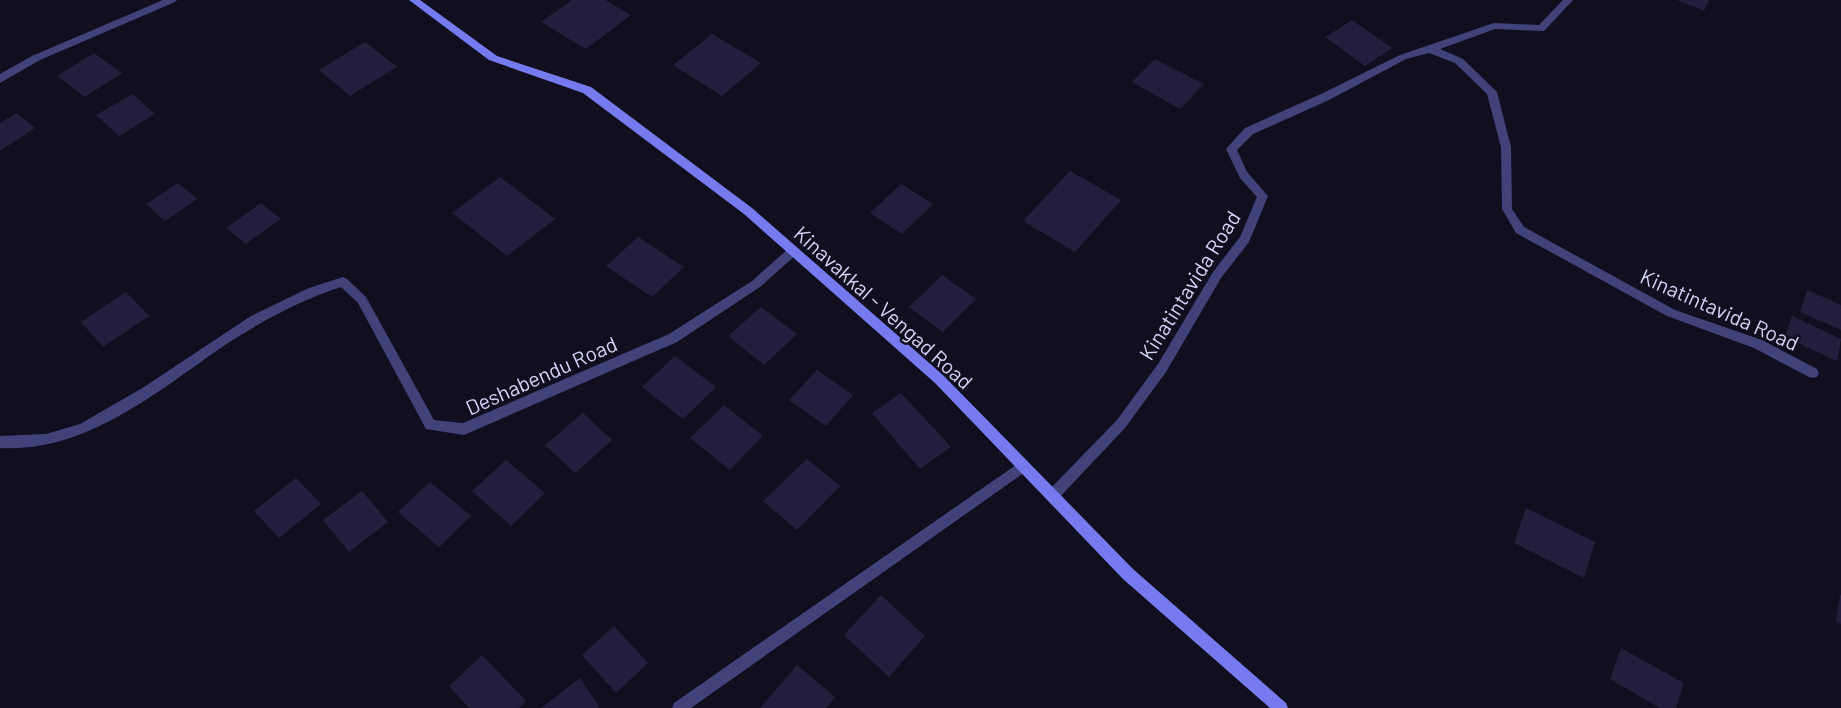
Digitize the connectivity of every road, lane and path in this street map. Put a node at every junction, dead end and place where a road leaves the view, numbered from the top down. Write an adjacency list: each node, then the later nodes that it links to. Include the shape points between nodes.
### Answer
1 (172, 0): 5 (street, via 36,58)
2 (414, 0): 6 (main road, Kinavakkal - Vengad Road, via 493,57 587,90 747,211)
3 (1568, 0): 4 (street, Kinatintavida Road, via 1541,29 1494,26)
4 (1430, 49): 7 (street, Kinatintavida Road, via 1459,61 1492,92 1506,147 1507,209 1520,230 1671,313 1758,344); 10 (street, Kinatintavida Road, via 1403,57 1249,131 1231,149 1237,168 1263,196 1245,239 1217,275 1162,368 1121,424)
5 (0, 79)
6 (793, 251): 8 (street, Deshabendu Road, via 756,284 673,338 464,429 430,425 362,300 343,282 315,289 241,329 153,388 74,433); 9 (main road, Kinavakkal - Vengad Road, via 939,379)
7 (1813, 372)
8 (0, 442)
9 (1023, 466): 10 (main road, Kinavakkal - Vengad Road); 11 (street)
10 (1052, 496): 12 (main road, Kinavakkal - Vengad Road, via 1128,574)
11 (679, 708)
12 (1281, 708)

